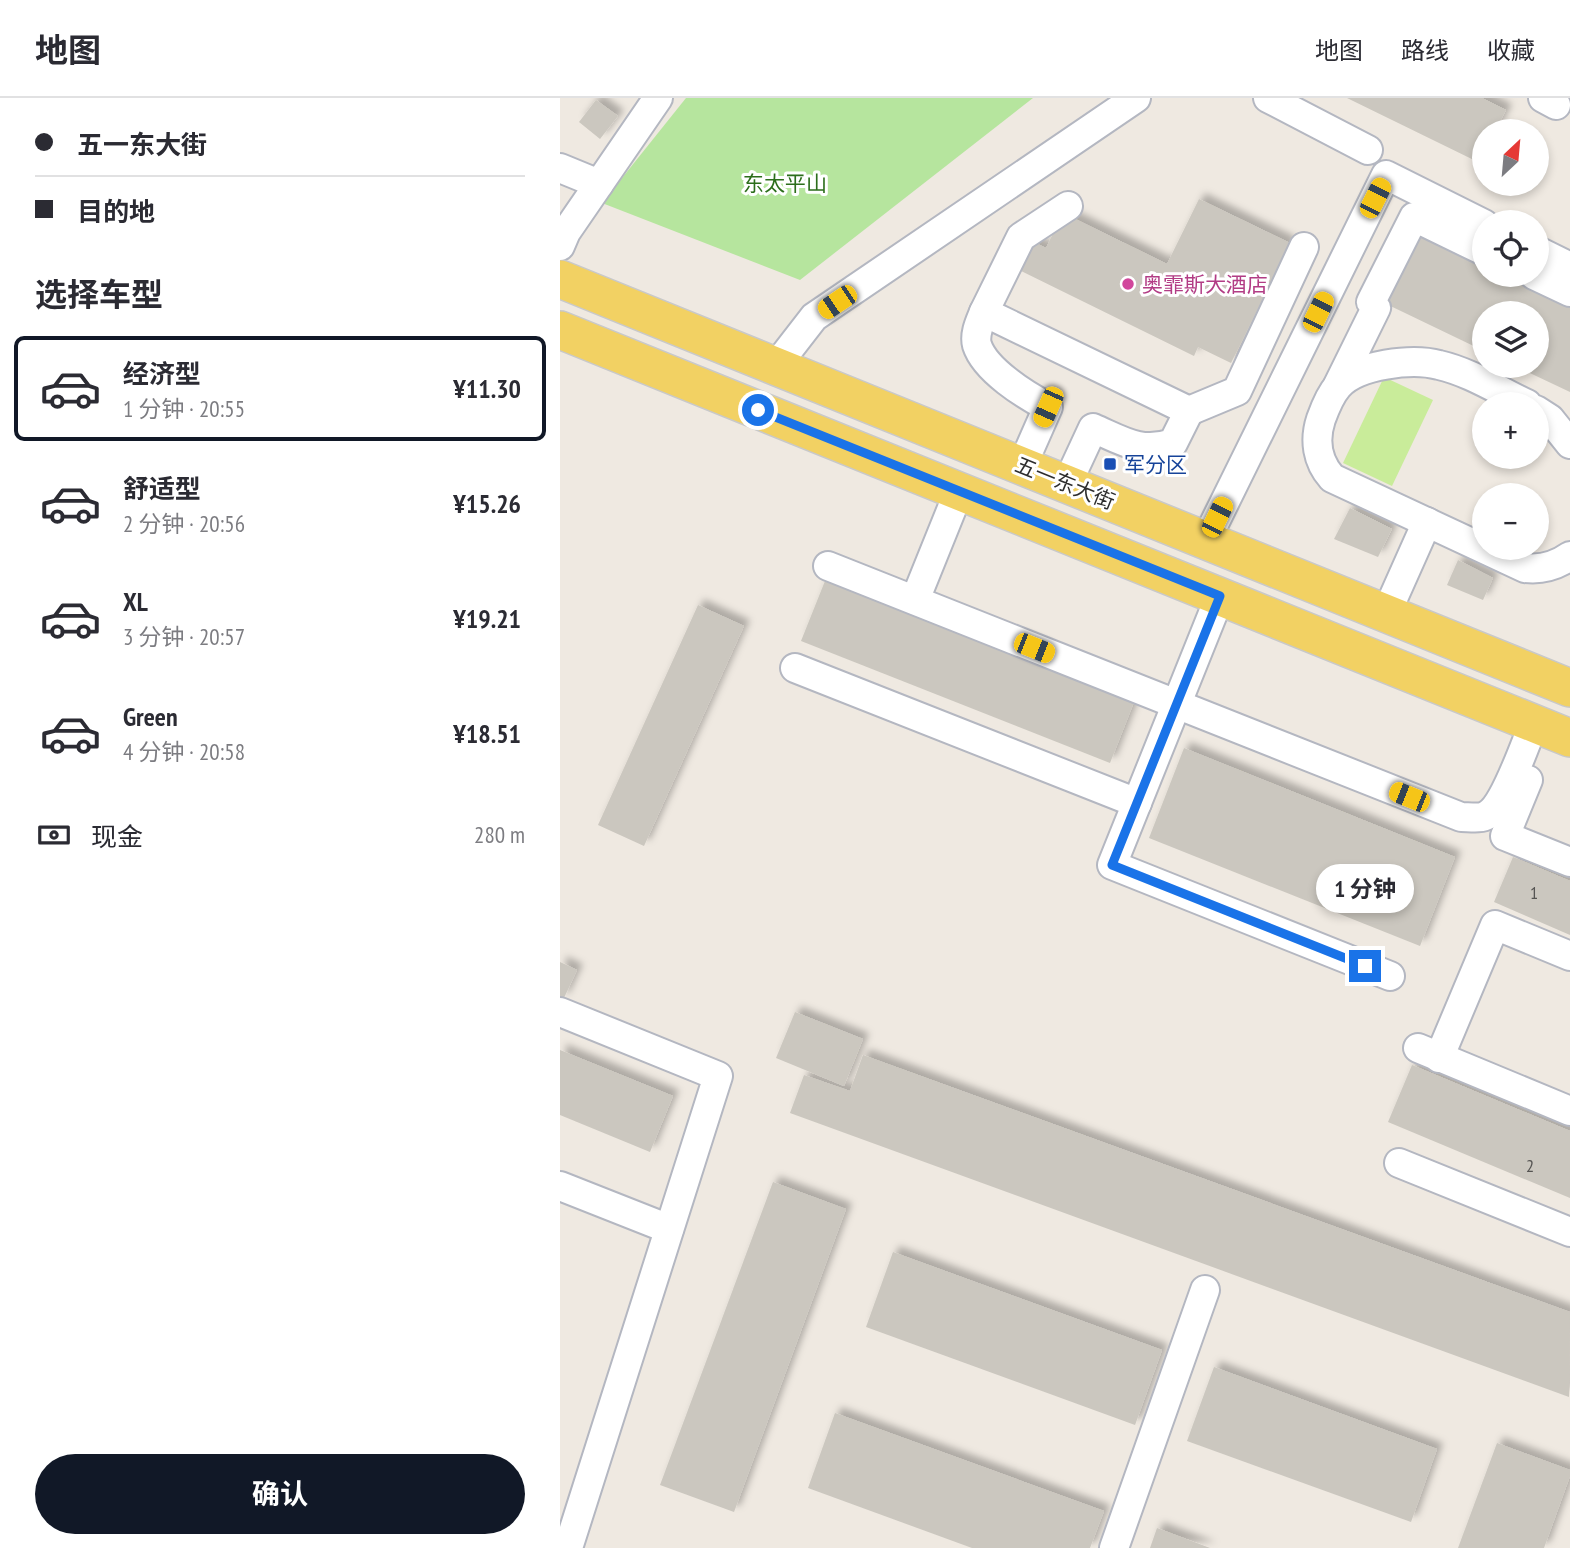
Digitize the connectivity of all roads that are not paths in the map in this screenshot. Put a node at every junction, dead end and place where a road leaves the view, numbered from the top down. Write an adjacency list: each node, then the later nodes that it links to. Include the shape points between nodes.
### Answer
1 (659, 98): 6 (street)
2 (1136, 98): 19 (street, via 814,317)
3 (1268, 98): 4 (street)
4 (1368, 150)
5 (560, 168): 6 (street)
6 (599, 184): 10 (street)
7 (1068, 206): 17 (street, via 1021,237)
8 (1472, 218): 30 (street, via 1386,175)
9 (1472, 245): 20 (street, via 1414,217 1371,302 1377,307)
10 (560, 246)
11 (1304, 247): 23 (street, via 1237,391)
12 (1549, 256): 13 (street)
13 (1570, 267)
14 (560, 279): 19 (main road, 五一东大街)
15 (1549, 282): 16 (street)
16 (1570, 292)
17 (984, 312): 23 (street); 26 (street, via 976,343 983,354 1023,394 1048,407)
18 (560, 330): 22 (main road)
19 (776, 366): 22 (main road); 26 (main road, 五一东大街)
20 (1338, 385): 21 (street, via 1366,369 1427,363 1461,372); 29 (street, via 1317,434 1319,456 1327,473)
21 (1502, 392)
22 (758, 410): 28 (main road)
23 (1189, 411): 27 (street, via 1173,443 1157,449 1093,428)
24 (1549, 418): 25 (street)
25 (1570, 444)
26 (1022, 466): 27 (main road, 五一东大街)
27 (1067, 484): 30 (main road, 五一东大街)
28 (958, 491): 33 (main road); 34 (street)
29 (1427, 522): 31 (street, via 1525,568 1537,570); 35 (street)
30 (1206, 540): 35 (main road, 五一东大街)
31 (1570, 556)
32 (828, 566): 34 (street)
33 (1220, 596): 36 (main road); 39 (street)
34 (915, 600): 39 (street)
35 (1386, 614): 36 (main road); 38 (main road, 五一东大街)
36 (1368, 656): 40 (main road)
37 (795, 668): 41 (street)
38 (1570, 688)
39 (1176, 704): 40 (street, via 1461,817 1485,817 1494,810); 41 (street)
40 (1551, 730): 42 (street, via 1505,836)
41 (1137, 803): 44 (street, via 1112,865)
42 (1570, 862)
43 (1570, 956): 46 (street, via 1495,925 1429,1053)
44 (1390, 976)
45 (560, 1012): 49 (street, via 718,1076)
46 (1570, 1111)
47 (1399, 1163): 50 (street)
48 (560, 1186): 49 (street)
49 (669, 1229): 52 (street)
50 (1570, 1232)
51 (1205, 1290): 53 (street)
52 (568, 1548)
53 (1114, 1548)

